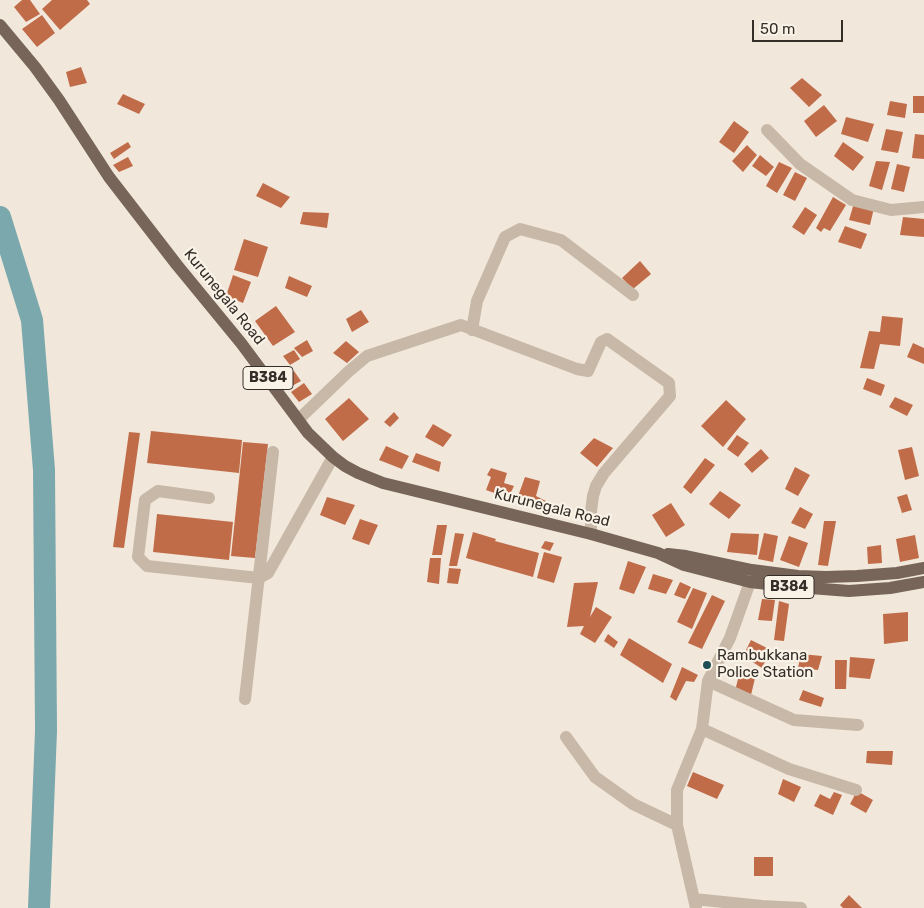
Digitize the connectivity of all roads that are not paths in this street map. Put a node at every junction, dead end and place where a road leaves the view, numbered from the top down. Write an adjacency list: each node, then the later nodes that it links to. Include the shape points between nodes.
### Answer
1 (0, 25): 6 (main road, Kurunegala Road / B384, via 35,66 115,185)
2 (767, 130): 3 (street, via 800,164 852,200 891,210)
3 (924, 206)
4 (632, 295): 5 (street, via 561,240 520,229 505,237 477,301)
5 (472, 330): 6 (street, via 462,325 367,356); 10 (street, via 577,370 588,371 600,342 607,339 669,383 670,396 596,486 591,511)
6 (298, 420): 8 (main road, Kurunegala Road / B384)
7 (273, 452): 13 (street)
8 (333, 457): 10 (main road, Kurunegala Road / B384, via 344,466 383,483); 13 (street, via 268,573)
9 (209, 498): 13 (street, via 158,491 146,500 138,557 147,566)
10 (592, 534): 12 (main road, Kurunegala Road / B384, via 658,553 686,556)
11 (924, 568): 12 (main road, Kurunegala Road / B384, via 826,577)
12 (751, 576): 14 (main road, Kurunegala Road / B384, via 785,586 849,591); 15 (street, via 730,638)
13 (259, 578): 16 (street)
14 (924, 582)
15 (708, 681): 17 (street, via 794,720); 18 (street)
16 (245, 699)
17 (858, 725)
18 (702, 729): 20 (street, via 789,769); 21 (street, via 677,790)
19 (566, 737): 21 (street, via 595,777 634,804)
20 (856, 790)
21 (677, 826): 22 (street)
22 (695, 903): 23 (street)
23 (801, 908)

